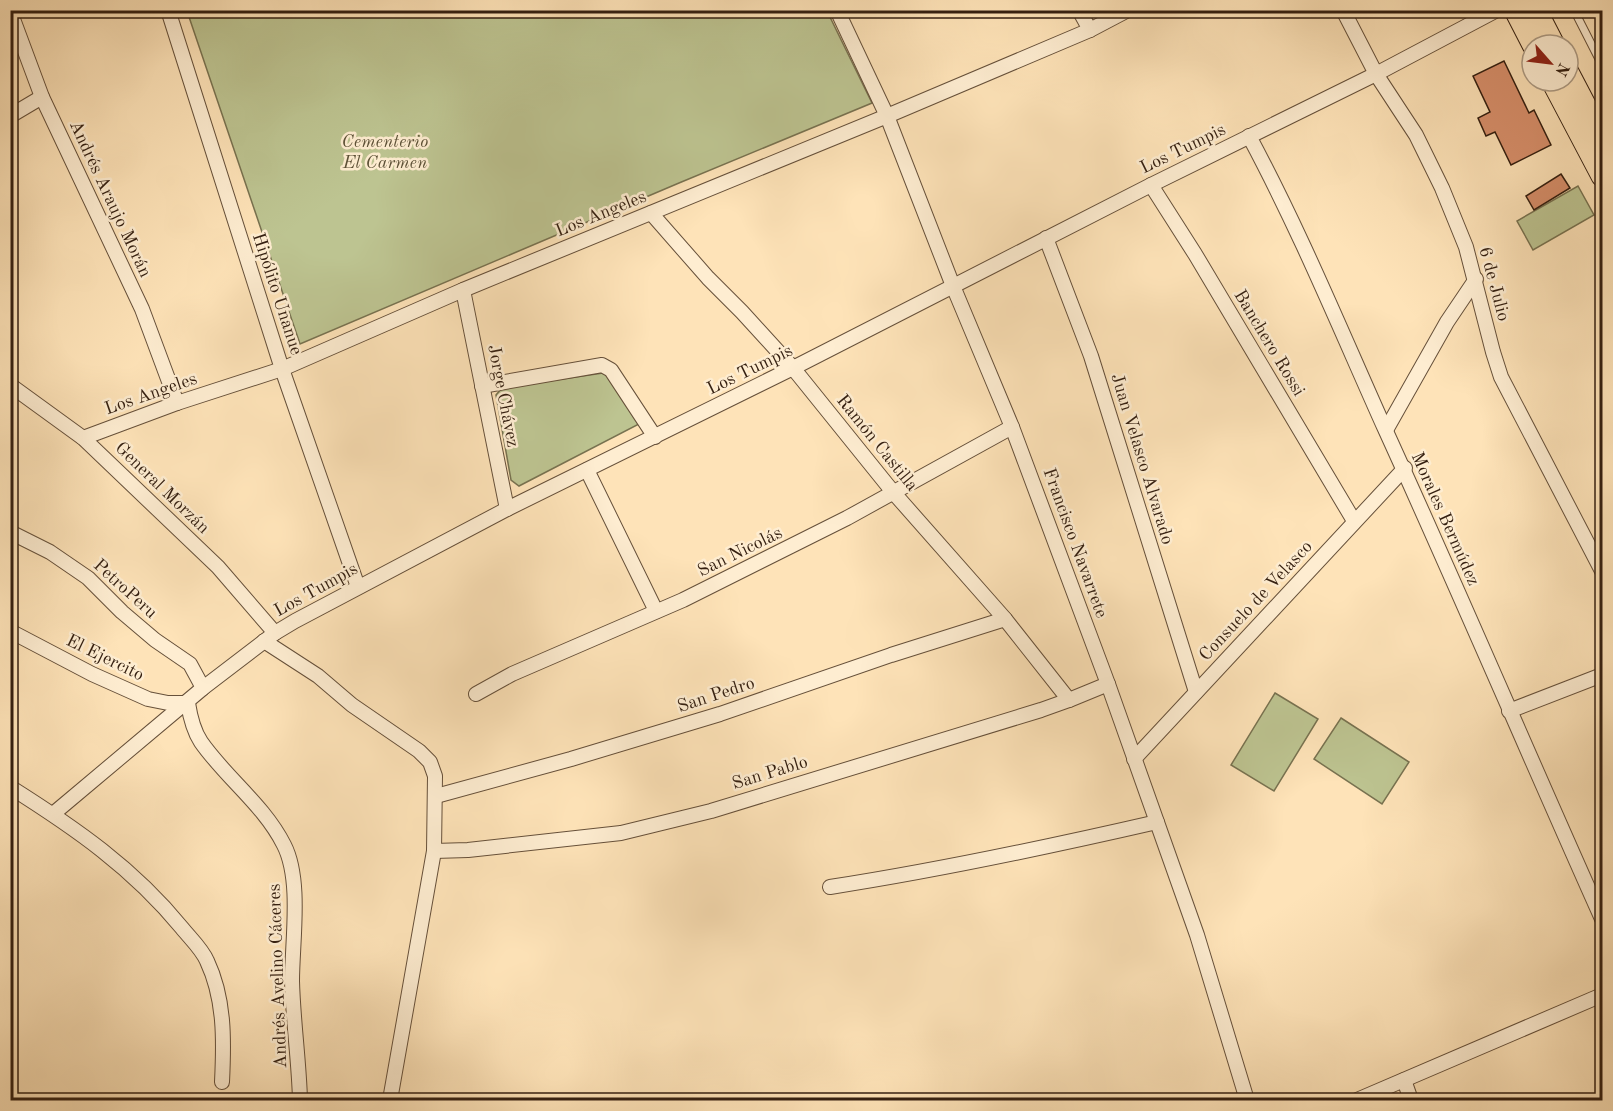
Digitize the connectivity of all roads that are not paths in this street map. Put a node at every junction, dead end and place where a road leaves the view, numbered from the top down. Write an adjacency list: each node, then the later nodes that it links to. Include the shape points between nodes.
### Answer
1 (168, 10): 31 (street, Hipólito Unanue)
2 (837, 10): 20 (street, Francisco Navarrete)
3 (1079, 10): 11 (street)
4 (1128, 10): 11 (street, Los Angeles)
5 (1343, 10): 15 (street, 6 de Julio)
6 (1515, 10): 12 (highway)
7 (1536, 10): 13 (highway)
8 (1574, 10): 14 (lane)
9 (10, 11): 18 (street, Andrés Araujo Morán)
10 (1494, 11): 15 (street, Los Tumpis)
11 (1090, 30): 20 (street, Los Angeles)
12 (1527, 33)
13 (1548, 33)
14 (1602, 65)
15 (1376, 74): 21 (street, Los Tumpis); 27 (street, 6 de Julio, via 1416,135 1467,247)
16 (1558, 93): 23 (highway)
17 (1579, 93): 22 (highway)
18 (42, 97): 19 (street); 34 (street, Andrés Araujo Morán, via 142,309)
19 (10, 116)
20 (887, 116): 25 (street, Los Angeles); 28 (street, Francisco Navarrete)
21 (1249, 136): 24 (street, Los Tumpis); 36 (street, Morales Bermúdez, via 1277,187)
22 (1602, 137)
23 (1602, 177)
24 (1151, 185): 26 (street, Los Tumpis); 43 (street, Banchero Rossi)
25 (651, 213): 29 (street, Los Angeles); 30 (street, Ramón Castilla)
26 (1047, 238): 28 (street, Los Tumpis); 54 (street, Juan Velasco Alvarado, via 1091,356)
27 (1476, 279): 36 (street); 45 (street, 6 de Julio, via 1501,377)
28 (953, 286): 30 (street, Los Tumpis); 35 (street, Francisco Navarrete)
29 (463, 290): 31 (street, Los Angeles); 33 (street, Jorge Chávez)
30 (793, 368): 37 (street, Los Tumpis); 41 (street, Ramón Castilla)
31 (282, 369): 34 (street, Los Angeles); 46 (street, Hipólito Unanue)
32 (10, 385): 38 (street, General Morzán)
33 (482, 386): 37 (street, via 602,364); 42 (street, Jorge Chávez)
34 (177, 403): 38 (street, Los Angeles)
35 (1012, 427): 41 (street, San Nicolás); 52 (street, Francisco Navarrete)
36 (1386, 430): 39 (street, Morales Bermúdez)
37 (655, 437): 40 (street, Los Tumpis)
38 (83, 438): 50 (street, General Morzán, via 218,567)
39 (1405, 468): 43 (street, Consuelo de Velasco); 58 (street, Morales Bermúdez)
40 (587, 470): 42 (street, Los Tumpis); 47 (street)
41 (893, 492): 47 (street, San Nicolás, via 847,519); 48 (street, Ramón Castilla)
42 (507, 509): 46 (street, Los Tumpis)
43 (1354, 521): 54 (street, Consuelo de Velasco)
44 (10, 532): 53 (street, PetroPeru, via 50,552 88,578 155,640 190,664)
45 (1602, 571)
46 (358, 587): 50 (street, Los Tumpis)
47 (656, 611): 55 (street, San Nicolás, via 512,674)
48 (1005, 619): 56 (street, Ramón Castilla); 61 (street, San Pedro, via 720,714)
49 (10, 631): 57 (street, El Ejercito, via 148,699)
50 (269, 637): 53 (street, Los Tumpis); 61 (street, via 346,700 419,751 430,762)
51 (1602, 675): 58 (street)
52 (1108, 684): 56 (street, San Pablo); 59 (street, Francisco Navarrete)
53 (203, 688): 57 (street, Los Tumpis)
54 (1196, 692): 59 (street, Consuelo de Velasco)
55 (476, 694)
56 (1069, 700): 64 (street, San Pablo, via 711,811 621,833)
57 (188, 703): 62 (street, Los Tumpis); 70 (street, Andrés Avelino Cáceres, via 200,741 265,815 286,848 294,897 292,980)
58 (1509, 711): 66 (street, Morales Bermúdez)
59 (1134, 759): 63 (street, Francisco Navarrete)
60 (10, 787): 62 (street)
61 (436, 796): 64 (street)
62 (53, 814): 69 (street, via 144,885 207,959 219,996 224,1037)
63 (1157, 822): 65 (street, via 912,875); 72 (street, Francisco Navarrete, via 1197,935)
64 (434, 851): 71 (street)
65 (830, 887)
66 (1602, 919)
67 (1602, 995): 68 (street)
68 (1404, 1080): 73 (street); 74 (street)
69 (222, 1082)
70 (300, 1101)
71 (390, 1101)
72 (1247, 1101)
73 (1357, 1101)
74 (1411, 1101)

